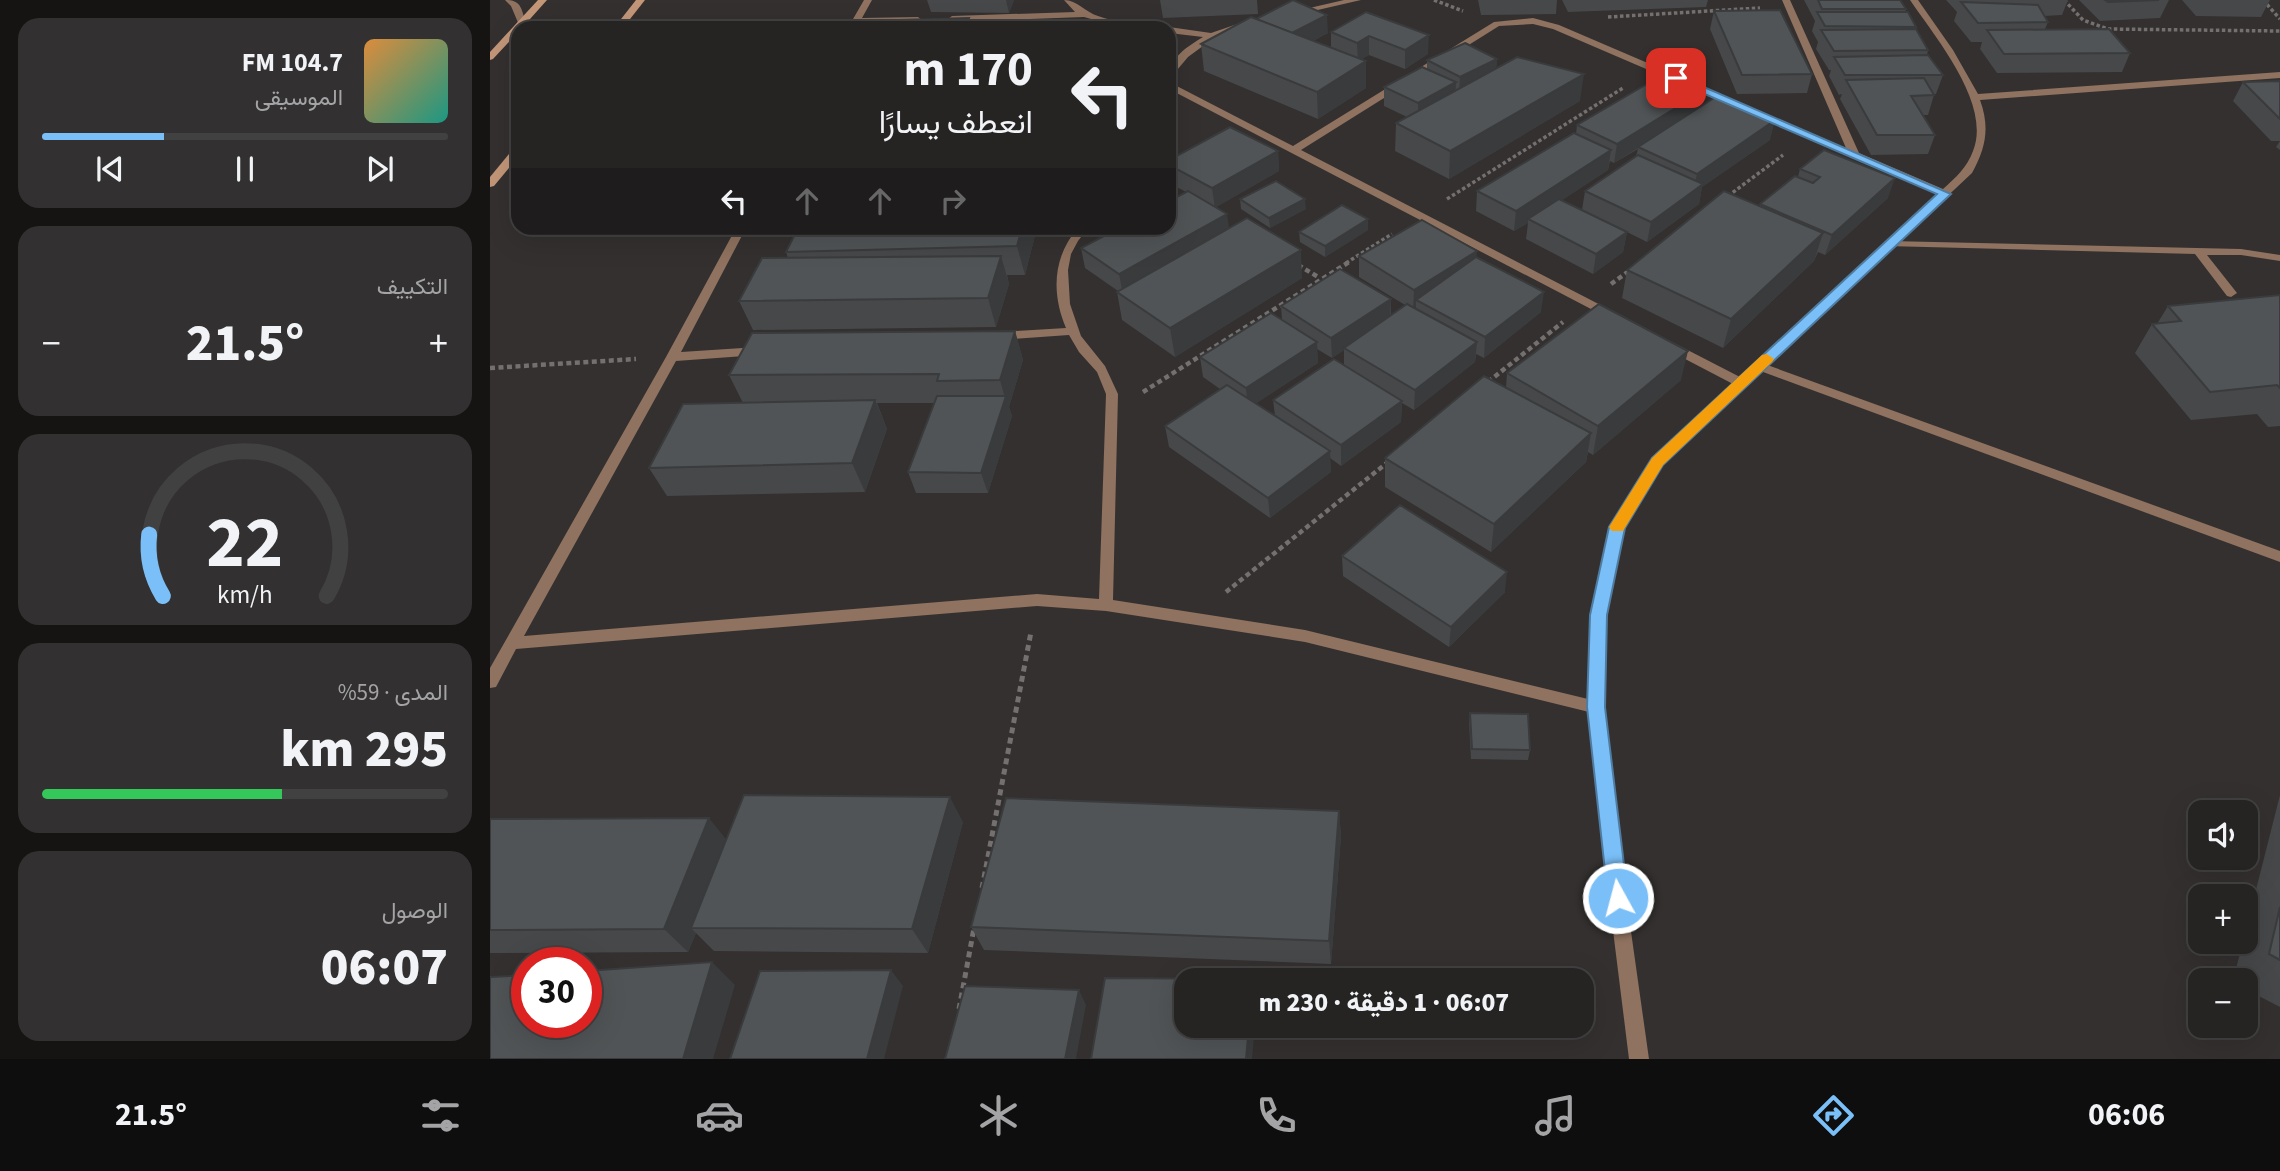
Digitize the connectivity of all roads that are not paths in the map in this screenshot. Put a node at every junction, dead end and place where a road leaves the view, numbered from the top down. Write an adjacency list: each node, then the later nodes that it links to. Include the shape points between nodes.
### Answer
1 (509, 0): 14 (street)
2 (543, 0): 15 (street)
3 (641, 0): 16 (street)
4 (868, 0): 17 (street)
5 (1068, 0): 10 (street)
6 (1357, 0): 9 (street)
7 (1914, 0): 27 (street)
8 (1787, 3): 29 (street)
9 (1292, 13)
10 (1086, 15): 13 (street); 19 (street)
11 (1265, 18): 22 (street)
12 (924, 19): 18 (street)
13 (937, 19)
14 (521, 21)
15 (524, 21)
16 (624, 21)
17 (856, 21)
18 (901, 21)
19 (1117, 21)
20 (1176, 31): 22 (street)
21 (511, 35): 23 (street)
22 (1213, 36): 24 (street, via 1195,45)
23 (490, 57)
24 (1176, 66)
25 (2280, 75): 27 (street)
26 (1176, 89): 28 (street)
27 (1975, 97): 32 (street, via 1982,122 1980,147 1968,171)
28 (1293, 150): 29 (street, via 1507,21 1545,23); 39 (street)
29 (1854, 155): 32 (street)
30 (511, 158): 31 (street)
31 (490, 184)
32 (1945, 194): 35 (street)
33 (737, 235): 44 (street)
34 (1078, 235): 40 (street, via 1065,253 1062,284)
35 (1890, 244): 36 (street); 45 (street)
36 (2198, 251): 37 (street); 38 (street)
37 (2280, 258)
38 (2231, 293)
39 (1622, 321)
40 (1073, 331): 41 (street); 48 (street, via 1101,369 1112,394)
41 (990, 336)
42 (1658, 340): 46 (street)
43 (769, 351): 44 (street)
44 (672, 357): 49 (street)
45 (1759, 366): 46 (street); 47 (street)
46 (1741, 383): 51 (street, via 1658,461 1617,527 1598,615)
47 (2280, 556)
48 (1106, 605): 49 (street, via 1037,600); 51 (street, via 1305,636)
49 (512, 643): 50 (street)
50 (490, 682)
51 (1596, 707): 52 (street)
52 (1639, 1059)

